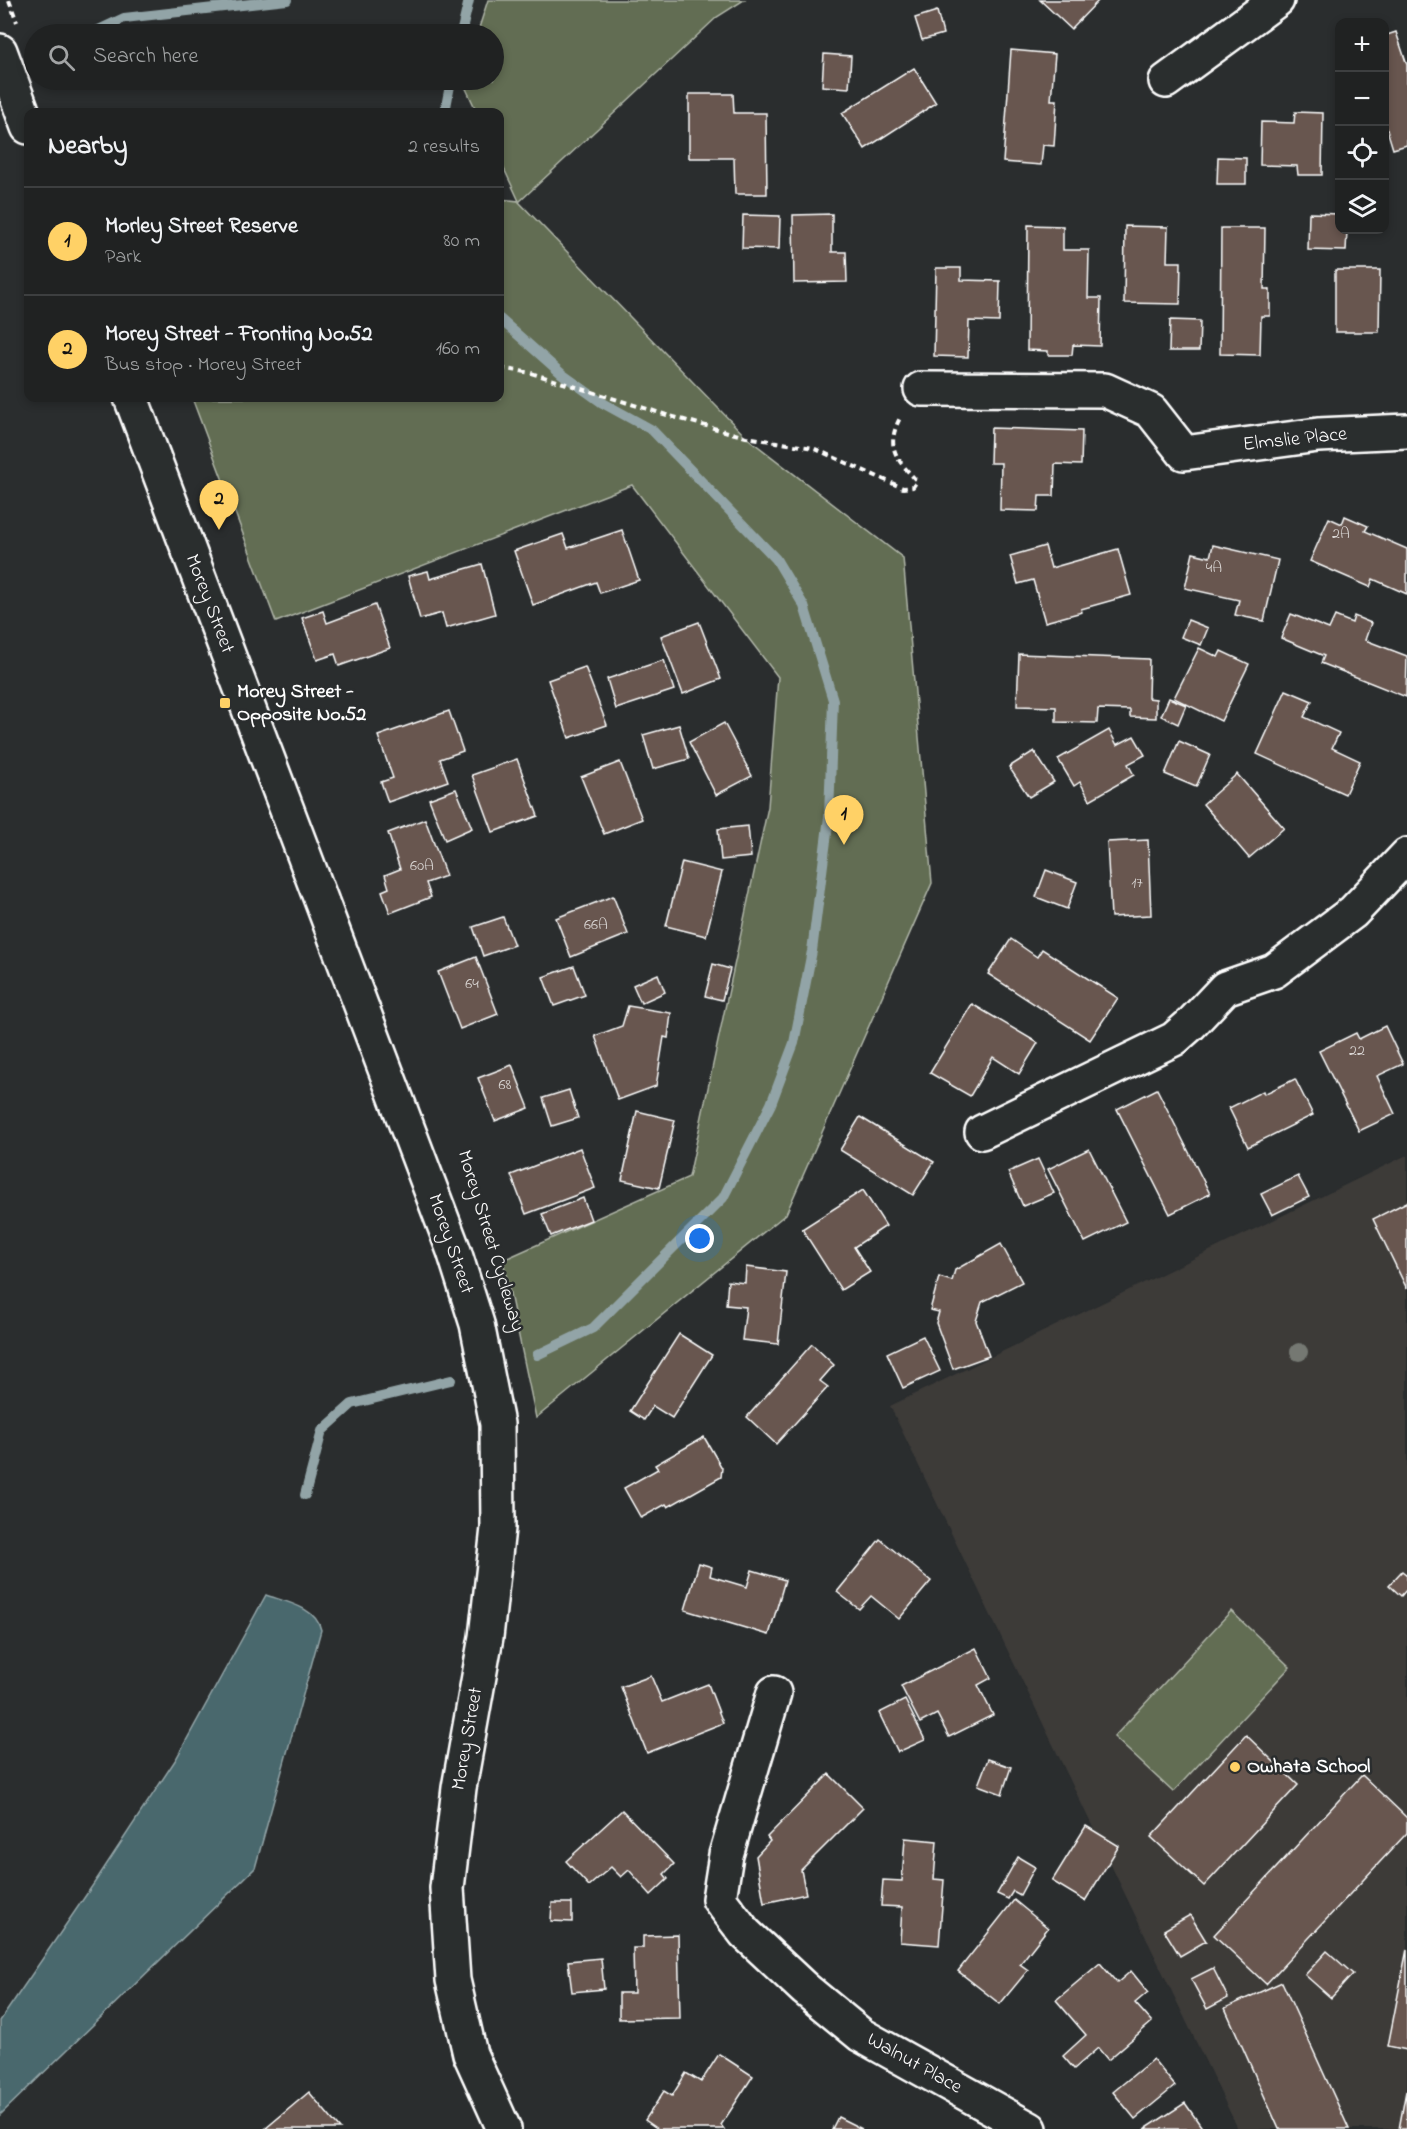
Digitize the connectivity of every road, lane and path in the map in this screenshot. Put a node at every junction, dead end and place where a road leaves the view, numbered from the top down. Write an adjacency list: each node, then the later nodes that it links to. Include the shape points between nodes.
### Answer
1 (1276, 0): 3 (street)
2 (0, 51): 4 (street)
3 (1166, 81)
4 (24, 116)
5 (504, 369): 6 (path, via 531,373 738,435 813,448 903,488 913,487 917,481 899,462 892,444 900,417)
6 (915, 401): 8 (street, Elmslie Place, via 1105,390 1151,411 1184,453 1318,435)
7 (133, 402): 12 (street, Morey Street, via 454,1251 477,1324 497,1424 498,1528 486,1637 459,1788 447,1888 453,1980 470,2054)
8 (1407, 431)
9 (1407, 855): 10 (street, via 1353,912 1274,971 1225,988 1174,1039)
10 (981, 1132)
11 (774, 1693): 13 (street, Walnut Place, via 726,1855 719,1899 745,1933 861,2035)
12 (504, 2129)
13 (1030, 2129)

